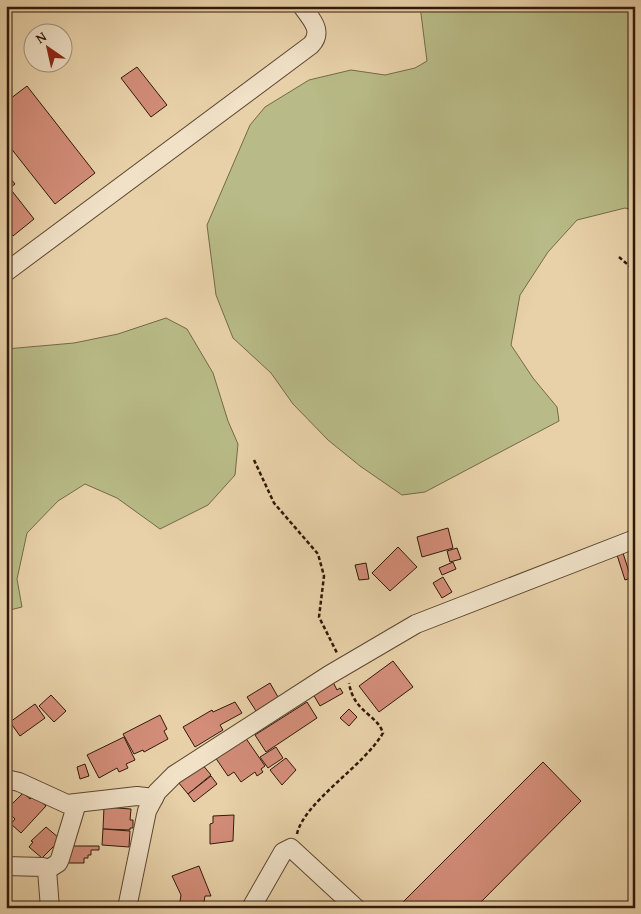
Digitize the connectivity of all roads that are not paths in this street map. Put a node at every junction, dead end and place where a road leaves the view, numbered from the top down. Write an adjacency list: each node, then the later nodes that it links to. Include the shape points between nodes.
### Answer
1 (302, 6): 2 (street, via 318,31 311,45)
2 (6, 272)
3 (635, 539): 5 (street, via 396,634 187,766 164,784)
4 (6, 779): 6 (street, via 67,804)
5 (154, 798): 6 (street, via 129,797); 10 (street, via 147,811)
6 (76, 803): 8 (street, via 60,859)
7 (6, 866): 8 (street)
8 (47, 870): 9 (street)
9 (50, 908)
10 (127, 908)
11 (251, 908): 12 (street, via 283,852 291,848)
12 (356, 908)

